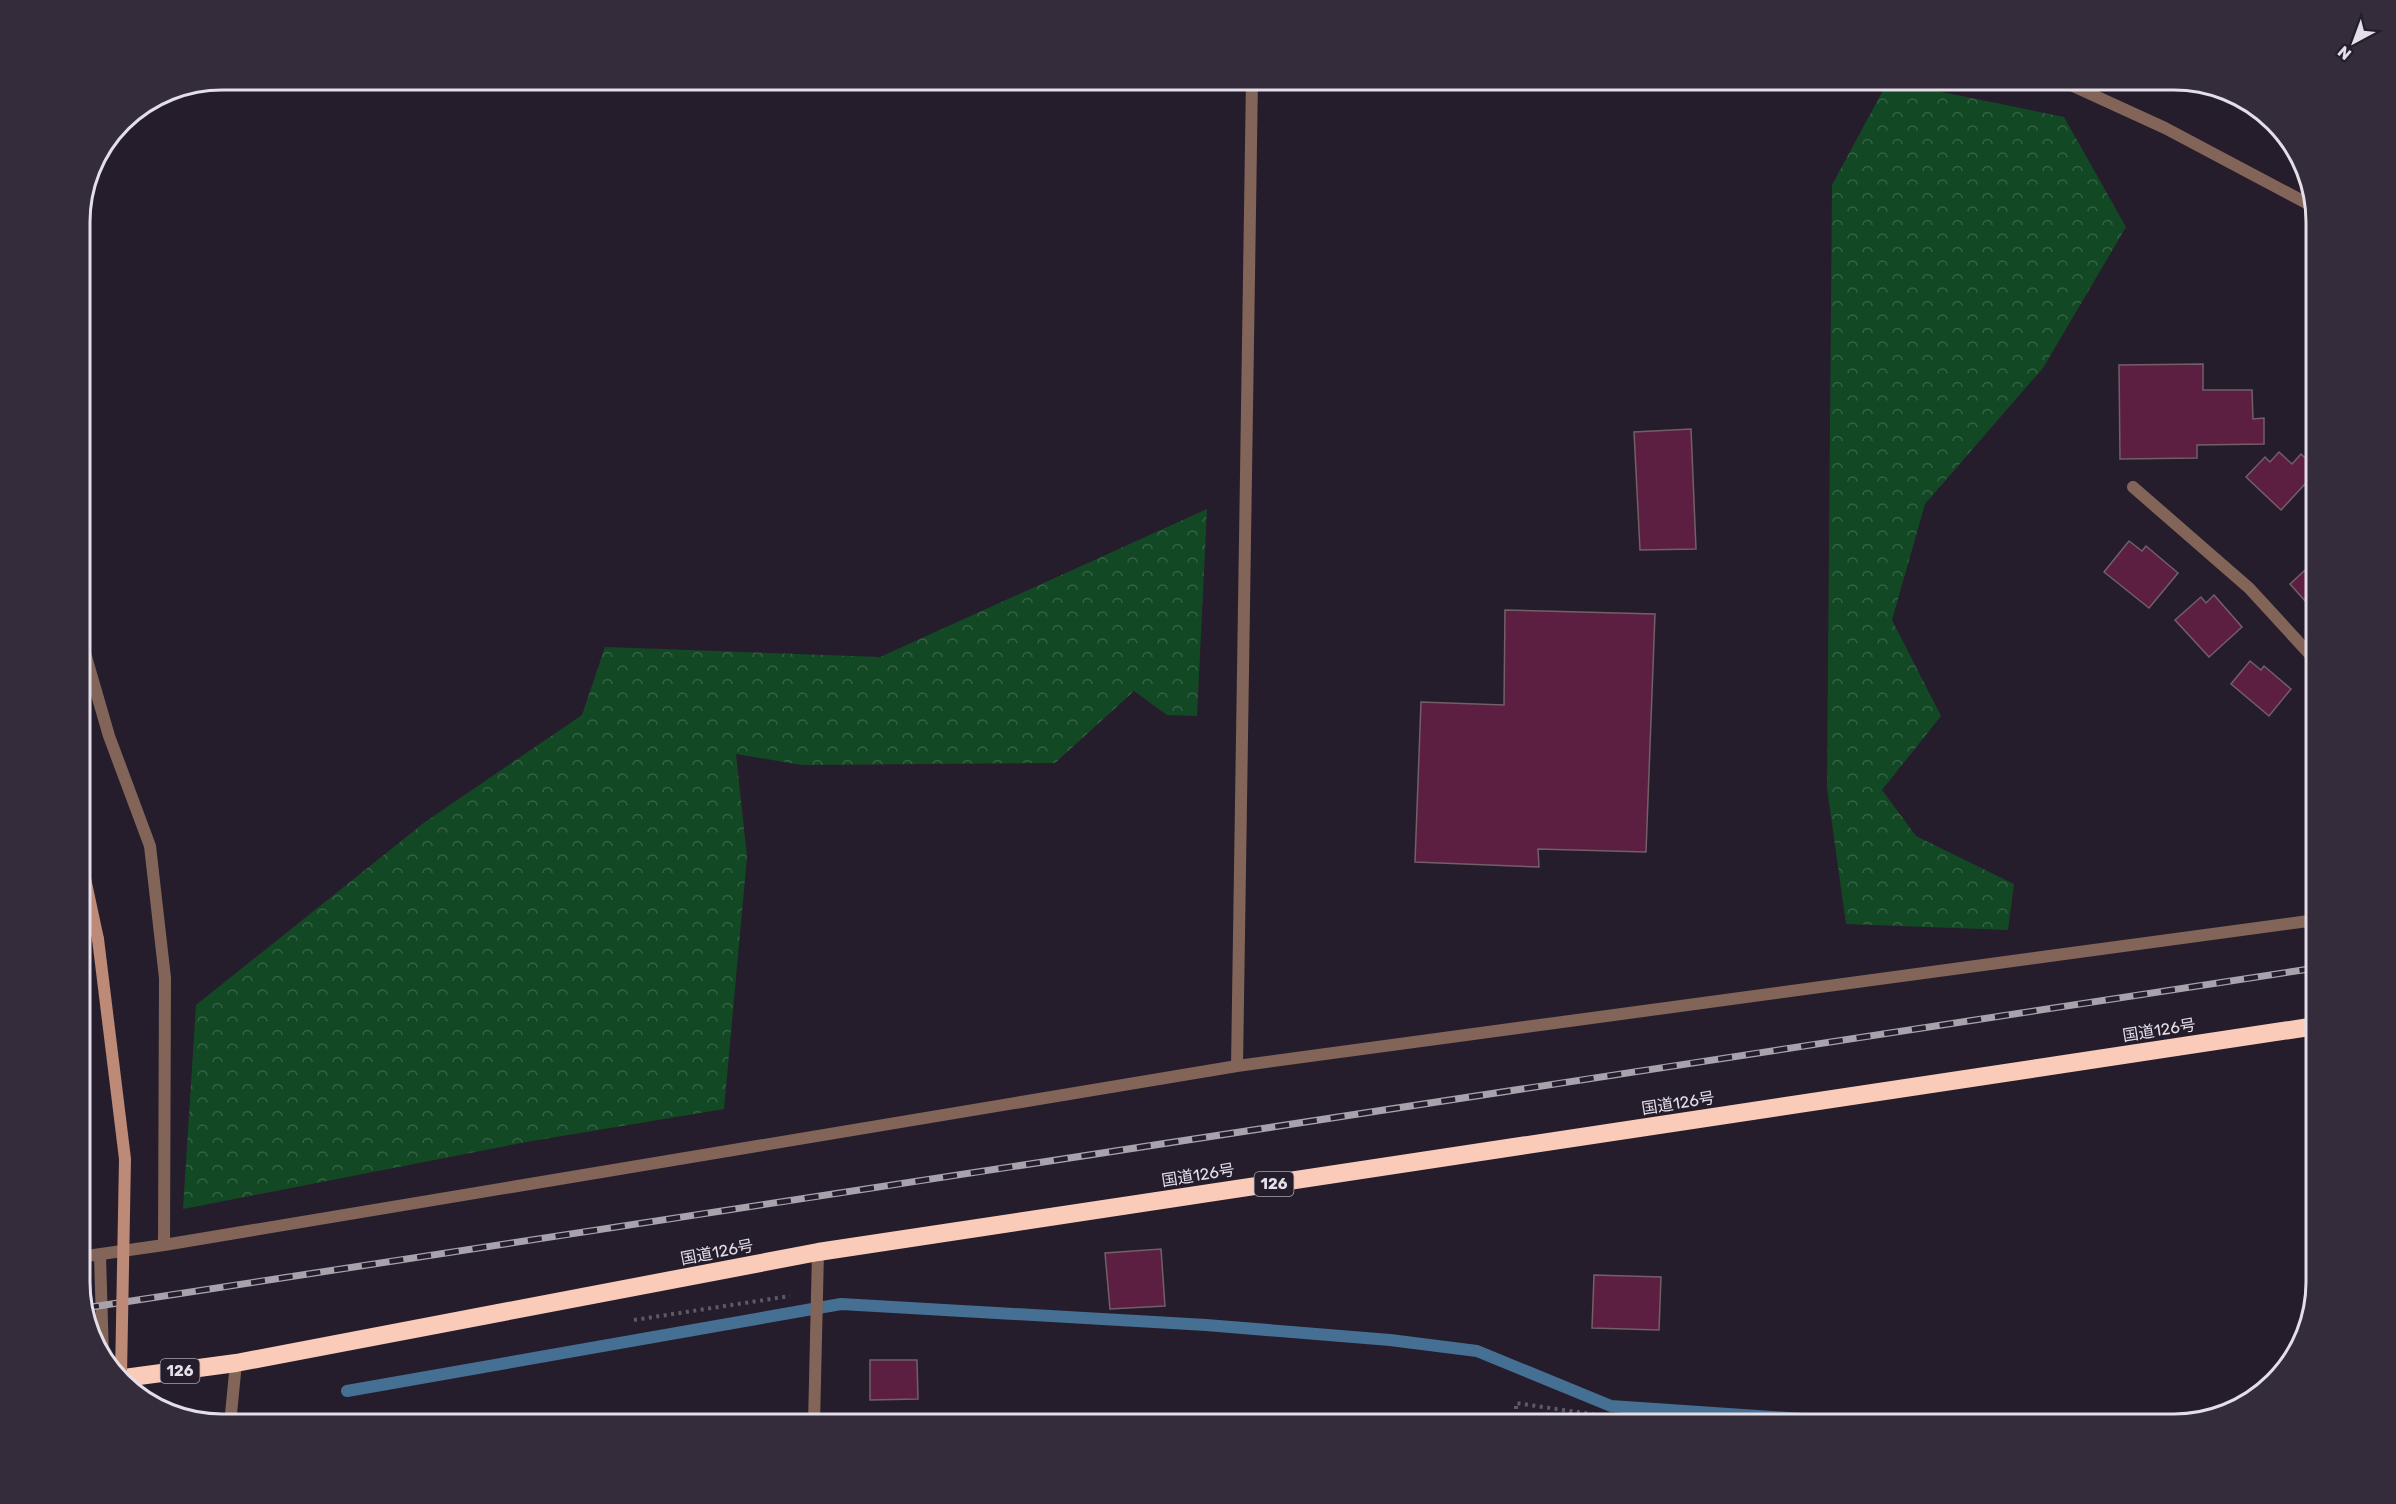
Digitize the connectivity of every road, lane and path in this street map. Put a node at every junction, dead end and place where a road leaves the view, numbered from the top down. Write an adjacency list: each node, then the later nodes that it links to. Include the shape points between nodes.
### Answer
1 (1252, 90): 10 (street)
2 (2080, 90): 3 (street, via 2165,128)
3 (2304, 202)
4 (2133, 487): 5 (street, via 2249,588)
5 (2306, 650)
6 (90, 670): 11 (street, via 109,736 150,846 165,978)
7 (90, 902): 17 (street, bridge, via 125,1160)
8 (2306, 921): 10 (street)
9 (2306, 1028): 12 (highway, 国道126号 / 126)
10 (1237, 1066): 11 (street)
11 (164, 1245): 13 (street)
12 (818, 1252): 16 (highway, 国道126号 / 126); 20 (street)
13 (100, 1255): 14 (street); 15 (street)
14 (90, 1256)
15 (102, 1336)
16 (236, 1363): 18 (highway, 国道126号 / 126); 19 (street)
17 (123, 1369)
18 (130, 1376)
19 (231, 1414)
20 (814, 1414)
21 (1516, 1414): 22 (path, via 1516,1403)
22 (1587, 1414)

